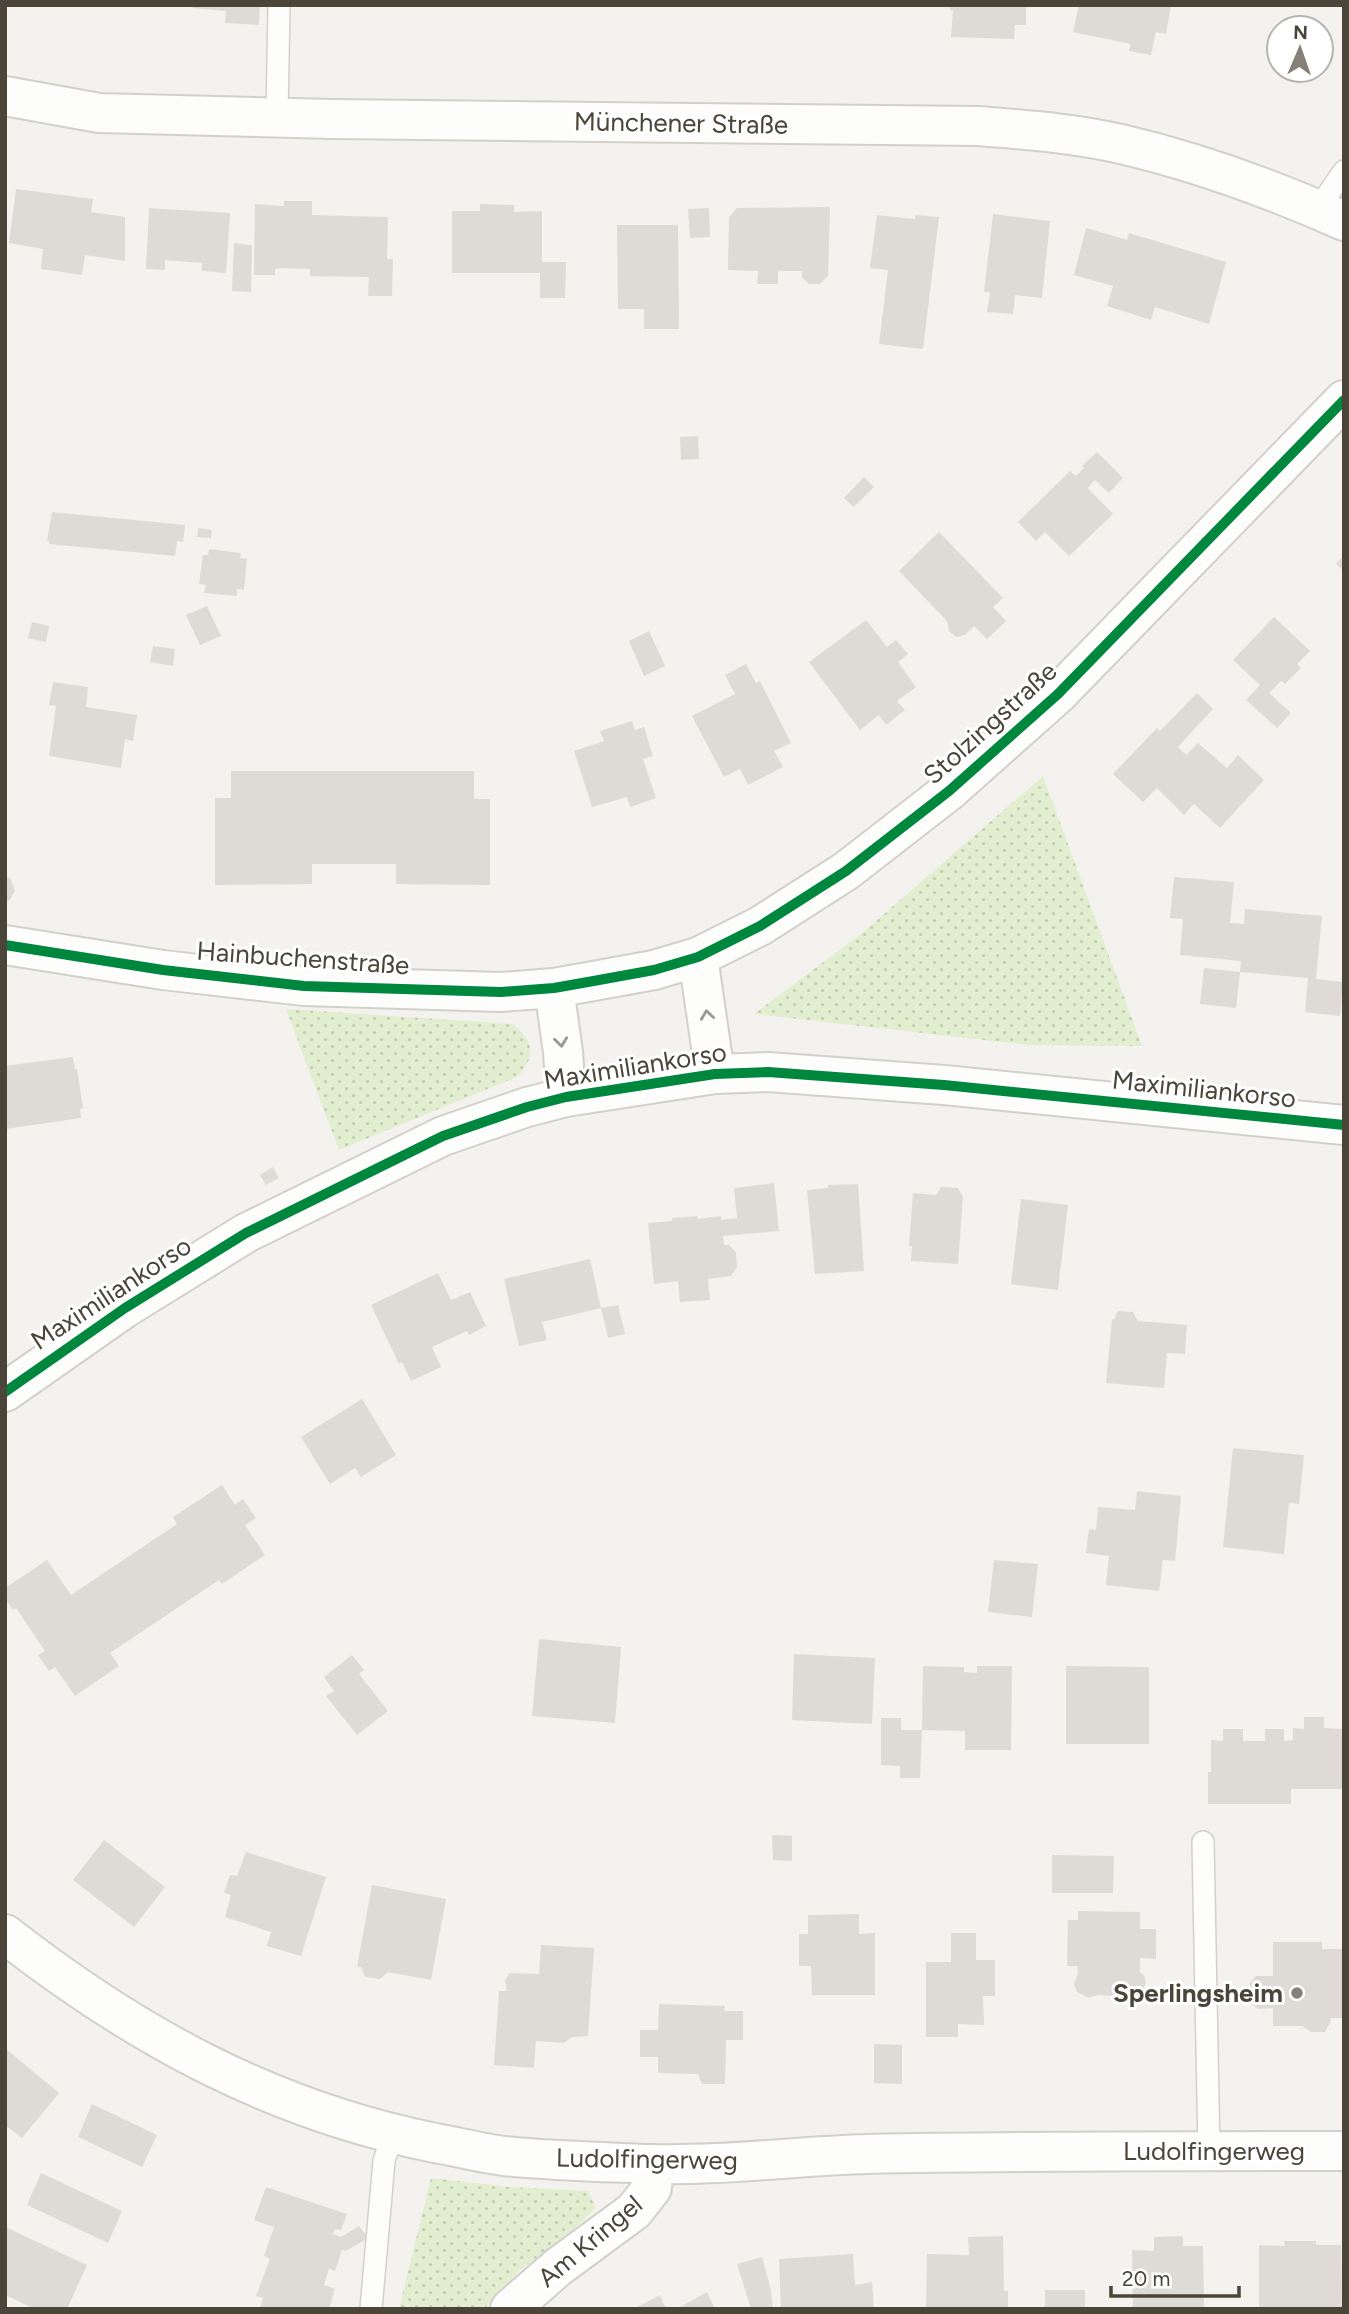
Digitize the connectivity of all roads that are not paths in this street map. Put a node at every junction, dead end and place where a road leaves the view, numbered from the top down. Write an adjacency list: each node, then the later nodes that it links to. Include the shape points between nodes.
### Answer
1 (279, 5): 3 (lane)
2 (5, 96): 3 (street, Münchener Straße, via 99,113)
3 (277, 117): 5 (street, Münchener Straße, via 978,126 1050,132 1120,143 1182,160)
4 (1344, 171): 5 (lane)
5 (1331, 215)
6 (1344, 400): 8 (street, Stolzingstraße, via 1058,694 949,792 846,871 760,926)
7 (5, 945): 10 (street, Hainbuchenstraße, via 304,986 501,992)
8 (698, 957): 9 (street, Stolzingstraße); 11 (street, one-way to 8)
9 (599, 980): 10 (street, Hainbuchenstraße)
10 (554, 988): 12 (street, one-way to 12)
11 (715, 1074): 12 (street, Maximiliankorso); 13 (street, Maximiliankorso, via 768,1072 944,1085)
12 (566, 1097): 14 (street, Maximiliankorso, via 443,1136 246,1233 125,1308)
13 (1344, 1125)
14 (5, 1392)
15 (1203, 1842): 18 (lane)
16 (5, 1934): 17 (street, Ludolfingerweg, via 63,1979 184,2053 245,2083)
17 (393, 2134): 20 (street, Ludolfingerweg, via 502,2156); 21 (lane, via 384,2161)
18 (1209, 2151): 19 (street, Ludolfingerweg); 20 (street, Ludolfingerweg, via 864,2154)
19 (1344, 2151)
20 (654, 2164): 22 (street, Am Kringel, via 652,2188 634,2211)
21 (371, 2309)
22 (510, 2309)

